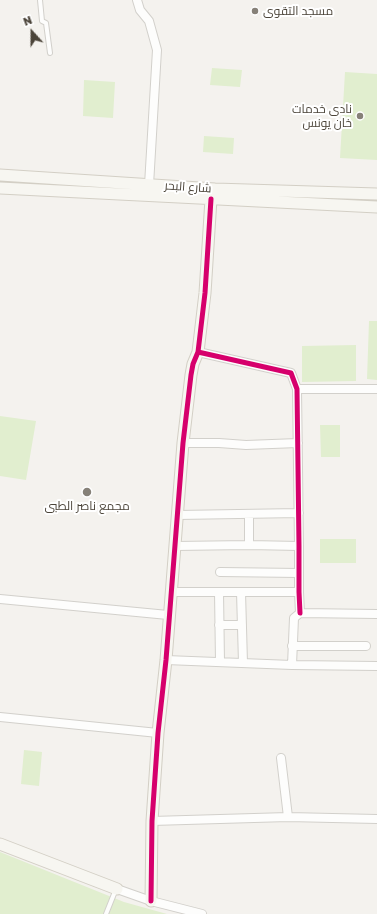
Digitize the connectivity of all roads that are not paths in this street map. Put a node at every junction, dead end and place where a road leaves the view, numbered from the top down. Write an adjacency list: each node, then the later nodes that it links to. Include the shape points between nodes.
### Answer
1 (40, 0): 3 (lane)
2 (137, 0): 5 (street, via 140,10 149,21 157,50)
3 (50, 53)
4 (0, 175): 5 (street, شارع البحر)
5 (149, 185): 7 (street, شارع البحر)
6 (0, 188): 8 (street, شارع البحر)
7 (377, 194)
8 (211, 199): 9 (street, شارع البحر); 10 (street)
9 (377, 207)
10 (198, 352): 11 (street, via 291,373); 13 (street, via 191,375)
11 (297, 389): 12 (street); 14 (street)
12 (377, 389)
13 (183, 443): 14 (street); 17 (street)
14 (298, 443): 15 (street)
15 (299, 513): 16 (street); 20 (street)
16 (249, 514): 17 (street); 18 (street)
17 (178, 515): 19 (street)
18 (249, 545): 19 (street); 20 (street)
19 (175, 546): 23 (street)
20 (300, 546): 22 (street)
21 (220, 572): 22 (street)
22 (299, 573): 26 (street)
23 (171, 592): 24 (street); 30 (street)
24 (219, 592): 25 (street); 31 (street)
25 (241, 592): 26 (street); 32 (street)
26 (299, 592): 28 (street)
27 (0, 599): 30 (street)
28 (300, 613): 29 (street); 33 (street, via 294,618)
29 (377, 614)
30 (168, 615): 35 (street)
31 (219, 625): 32 (street); 36 (street)
32 (242, 625): 37 (street)
33 (292, 646): 34 (street); 38 (street)
34 (366, 646)
35 (166, 660): 36 (street); 41 (street)
36 (220, 662): 37 (street)
37 (242, 664): 38 (street)
38 (292, 665): 39 (street)
39 (377, 666)
40 (0, 717): 41 (street)
41 (158, 733): 45 (street)
42 (281, 758): 43 (street)
43 (288, 817): 44 (street); 45 (street)
44 (377, 819)
45 (152, 821): 48 (street)
46 (0, 844): 47 (street)
47 (116, 889): 48 (street); 49 (lane)
48 (151, 901): 50 (street)
49 (106, 914)
50 (202, 914)

